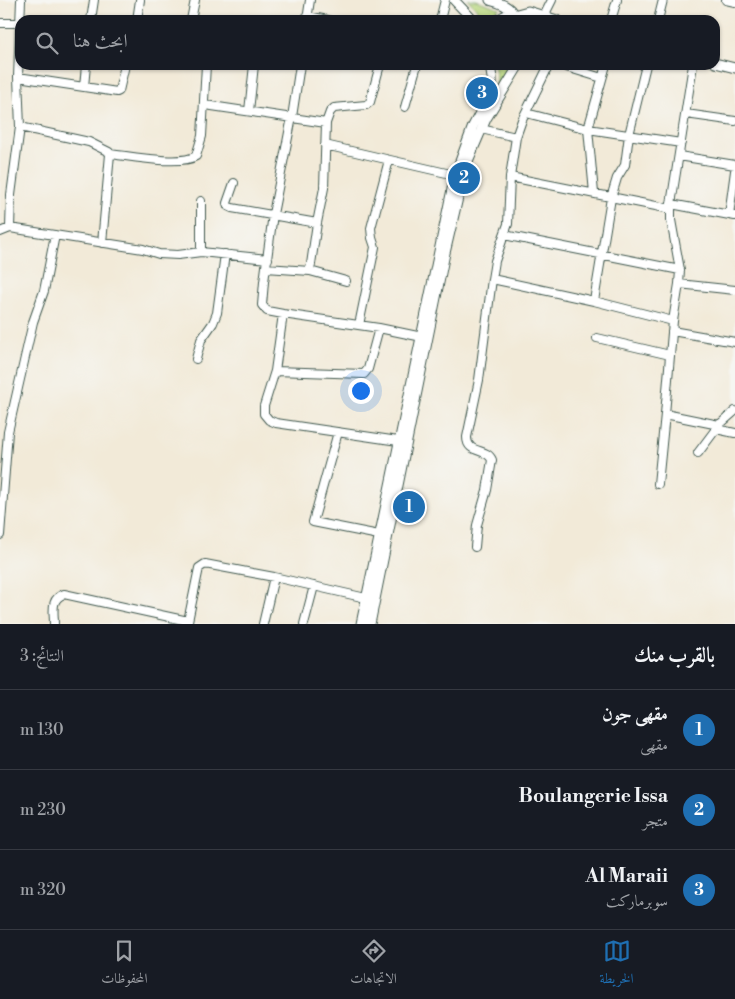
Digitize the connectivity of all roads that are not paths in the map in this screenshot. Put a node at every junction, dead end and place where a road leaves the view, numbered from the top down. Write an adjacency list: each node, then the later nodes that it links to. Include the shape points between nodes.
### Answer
1 (20, 0): 13 (street)
2 (94, 0): 14 (street)
3 (140, 0): 15 (street)
4 (195, 0): 16 (street)
5 (310, 0): 17 (street)
6 (445, 0): 18 (street)
7 (454, 0): 19 (street)
8 (490, 0): 12 (street)
9 (552, 0): 22 (street)
10 (617, 0): 23 (street)
11 (663, 0): 24 (street)
12 (515, 14): 20 (street); 21 (street, via 528,11)
13 (20, 15)
14 (92, 15)
15 (138, 15)
16 (192, 15)
17 (308, 15)
18 (441, 15)
19 (468, 15)
20 (509, 15)
21 (541, 15)
22 (544, 15)
23 (612, 15)
24 (659, 15)
25 (0, 23): 26 (street)
26 (15, 23)
27 (720, 64): 28 (street)
28 (735, 68)
29 (18, 70): 44 (street)
30 (86, 70): 46 (street)
31 (125, 70): 46 (street, via 119,92)
32 (206, 70): 47 (street)
33 (253, 70): 49 (street)
34 (299, 70): 52 (street)
35 (379, 70): 54 (street, via 370,102 334,108)
36 (416, 70): 48 (street)
37 (491, 70): 67 (street, via 492,90 473,126)
38 (516, 70): 56 (street)
39 (547, 70): 50 (street)
40 (576, 70): 45 (street)
41 (604, 70): 45 (street)
42 (645, 70): 58 (street)
43 (692, 70): 51 (street)
44 (18, 77): 46 (street); 55 (street)
45 (602, 78): 57 (street)
46 (84, 87)
47 (205, 105): 49 (street); 62 (street, via 200,145 193,158 165,160)
48 (405, 107)
49 (249, 111): 52 (street)
50 (526, 113): 57 (street); 59 (street)
51 (686, 114): 53 (street); 60 (street)
52 (292, 118): 54 (street); 74 (street)
53 (735, 121)
54 (326, 123): 61 (street)
55 (20, 127): 62 (street, via 89,142); 77 (street)
56 (481, 129): 59 (street); 97 (street, via 463,178)
57 (588, 129): 58 (street); 70 (street)
58 (629, 135): 60 (street); 71 (street, via 625,165)
59 (516, 137): 68 (street)
60 (681, 143): 63 (street)
61 (325, 145): 64 (street); 76 (street, via 324,188)
62 (110, 154): 81 (street)
63 (680, 156): 65 (street); 73 (street)
64 (389, 160): 67 (street); 96 (street, via 371,228 375,247)
65 (735, 165)
66 (735, 171): 75 (street)
67 (455, 175): 97 (street)
68 (510, 177): 70 (street); 79 (street, via 508,224)
69 (234, 183): 74 (street, via 228,206)
70 (594, 193): 71 (street)
71 (611, 198): 73 (street); 84 (street)
72 (201, 200): 82 (street)
73 (671, 207): 75 (street); 87 (street)
74 (273, 214): 76 (street); 85 (street)
75 (732, 215)
76 (318, 223): 88 (street)
77 (10, 228): 78 (street); 80 (street)
78 (0, 232)
79 (504, 234): 84 (street); 89 (street, via 494,261)
80 (56, 236): 81 (street); 114 (street, via 8,432)
81 (102, 243): 82 (street, via 168,255)
82 (201, 252): 83 (street)
83 (225, 254): 85 (street); 104 (street, via 217,313 201,340)
84 (602, 256): 87 (street); 93 (street)
85 (268, 259): 86 (street)
86 (266, 268): 88 (street); 94 (street, via 262,305 267,311)
87 (680, 270): 91 (street)
88 (310, 271): 90 (street)
89 (492, 279): 93 (street); 116 (street, via 479,380 467,437 473,450 489,455 492,460)
90 (346, 281)
91 (679, 284): 92 (street); 95 (street)
92 (735, 290)
93 (594, 301): 95 (street)
94 (283, 314): 96 (street); 105 (street)
95 (673, 321): 99 (street)
96 (360, 325): 98 (street)
97 (427, 326): 100 (street)
98 (379, 328): 100 (street); 105 (street, via 364,374)
99 (672, 331): 102 (street); 103 (street)
100 (424, 338): 111 (street); 125 (street)
101 (597, 338): 103 (street)
102 (735, 342)
103 (670, 355): 107 (street)
104 (196, 359)
105 (275, 371): 109 (street, via 264,406 264,414 269,420)
106 (735, 411): 108 (street)
107 (665, 414): 108 (street); 113 (street)
108 (718, 427): 110 (street); 112 (street)
109 (338, 432): 111 (street); 115 (street, via 313,522)
110 (735, 433)
111 (398, 441): 115 (street)
112 (698, 453)
113 (658, 484)
114 (0, 535)
115 (379, 535): 119 (street)
116 (475, 547)
117 (274, 577): 118 (street); 120 (street, via 205,564 199,568); 122 (street)
118 (314, 586): 119 (street); 123 (street)
119 (366, 598): 124 (street)
120 (187, 622): 121 (street, via 64,594 54,600)
121 (54, 624)
122 (263, 624)
123 (304, 624)
124 (361, 624)
125 (370, 624)

